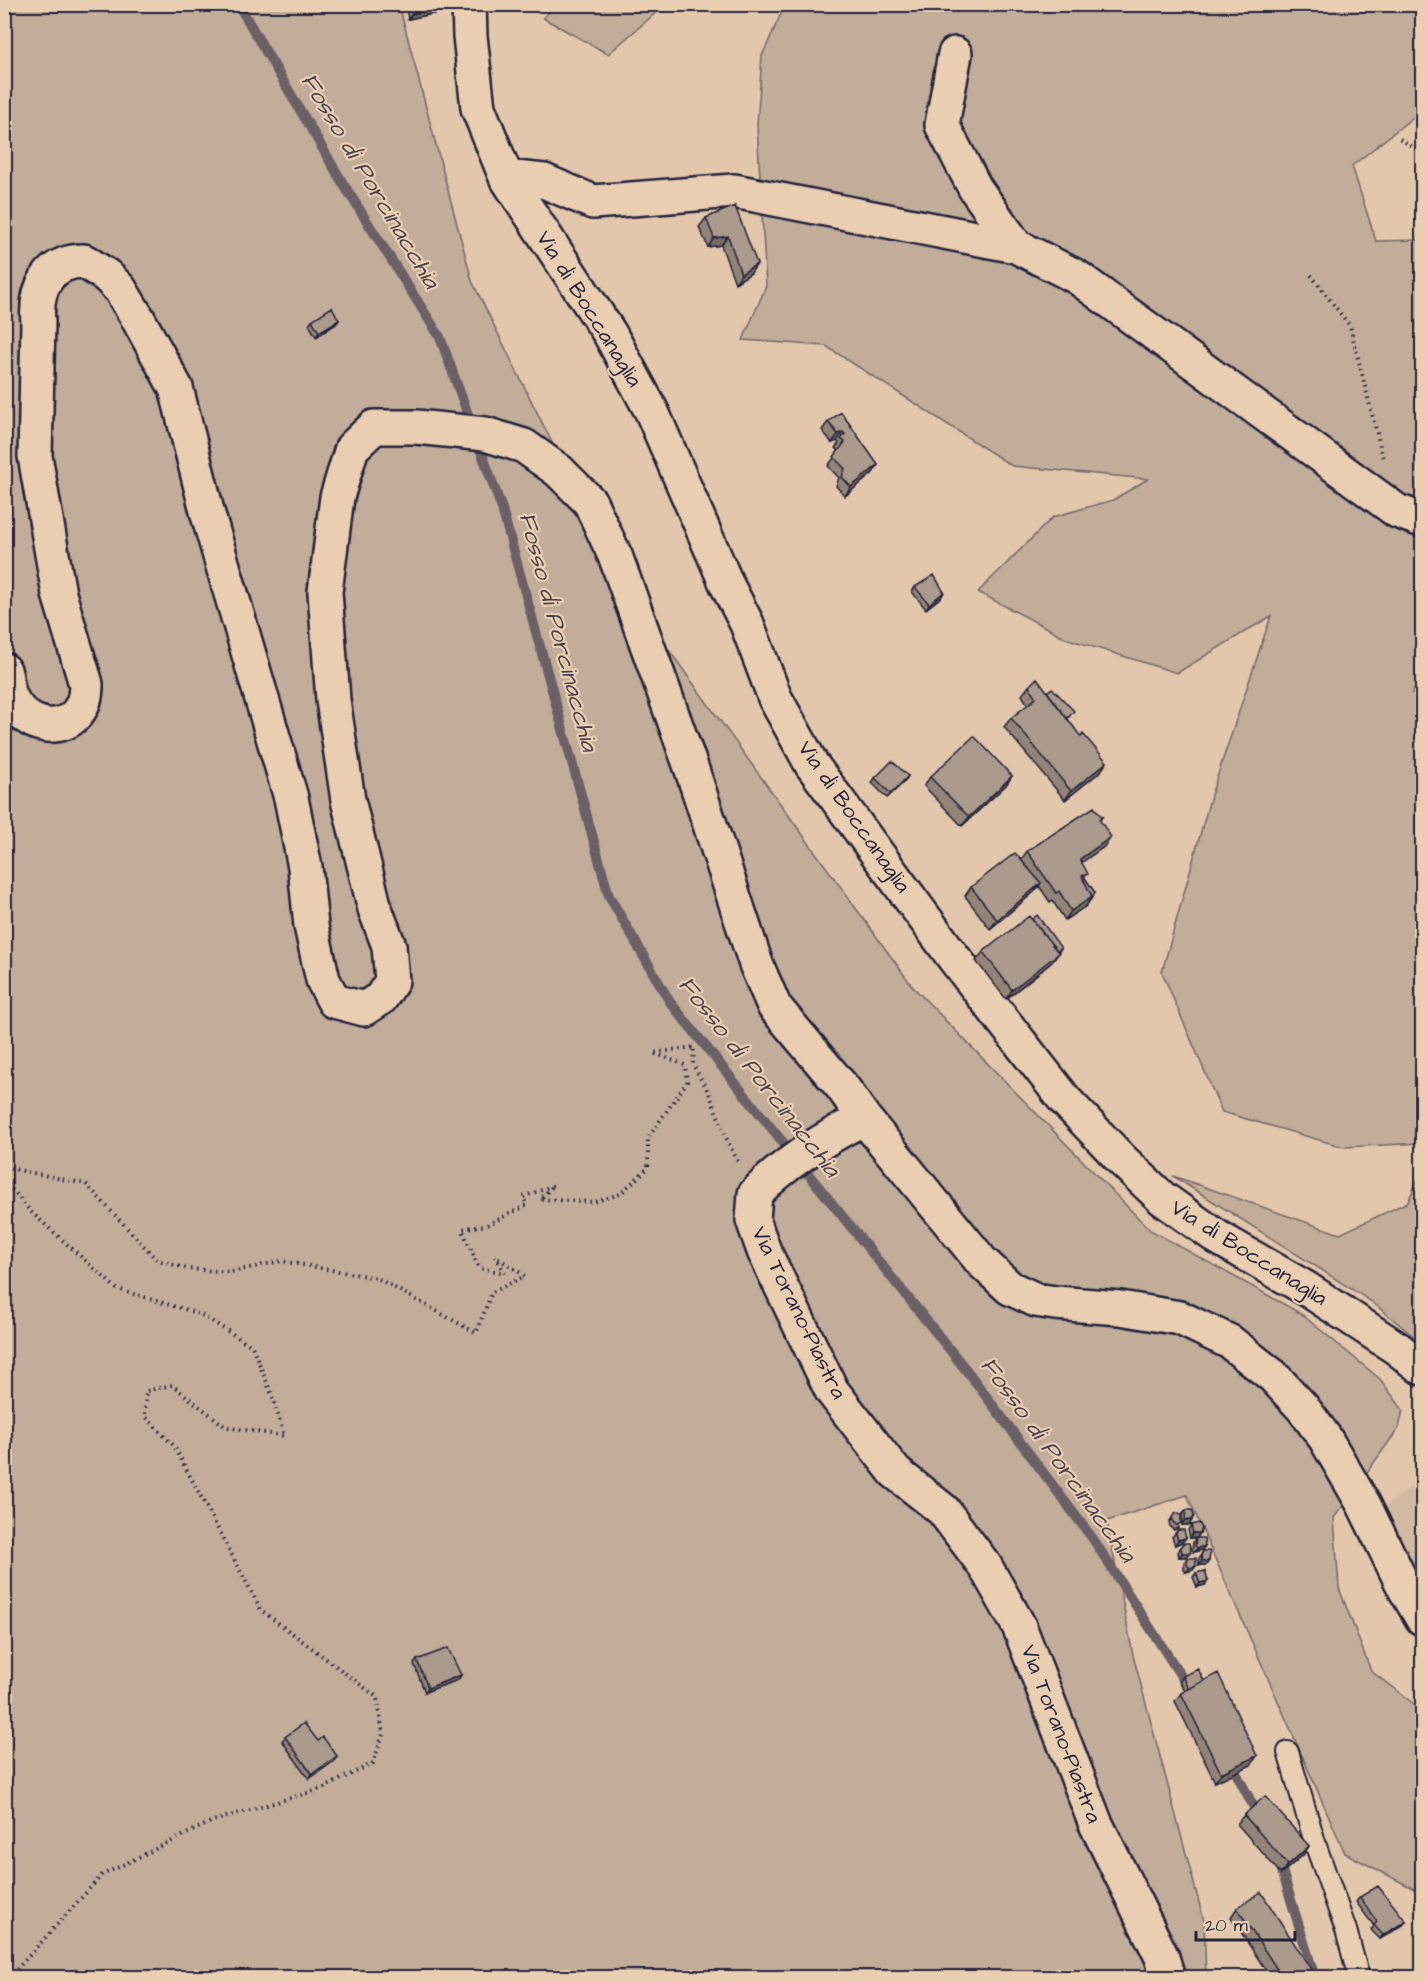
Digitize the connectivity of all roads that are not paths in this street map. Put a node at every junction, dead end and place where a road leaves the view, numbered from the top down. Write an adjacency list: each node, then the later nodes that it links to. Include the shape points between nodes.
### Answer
1 (469, 4): 3 (street, Via di Boccanaglia, via 478,108)
2 (955, 54): 4 (street, via 942,125 975,188)
3 (506, 177): 4 (street, via 544,181 593,202 734,191); 8 (street, Via di Boccanaglia, via 610,333 652,412 747,624 775,698 812,765 954,958 1065,1100 1162,1198 1218,1237 1307,1289)
4 (1016, 246): 5 (street, via 1077,277)
5 (1410, 515)
6 (4, 670): 7 (street, via 11,697 31,721 54,726 65,723 82,707 86,684 59,594 35,456 37,305 41,289 62,264 84,261 120,289 176,388 211,526 291,798 323,980 334,1001 364,1009 381,998 392,981 388,946 348,800 333,700 325,592 337,497 352,448 374,427 485,434 524,447 559,471 590,502 621,569 756,964 774,1006 843,1088)
7 (850, 1125): 9 (street, via 1010,1288 1036,1300 1180,1318 1230,1342 1273,1376 1325,1438); 11 (street, Via Torano-Piastra, via 763,1185 753,1220 832,1391 895,1472 943,1510 985,1566 1019,1626 1095,1822 1162,1957)
8 (1422, 1368)
9 (1422, 1618)
10 (1288, 1752): 12 (lane)
11 (1168, 1977)
12 (1359, 1977)

